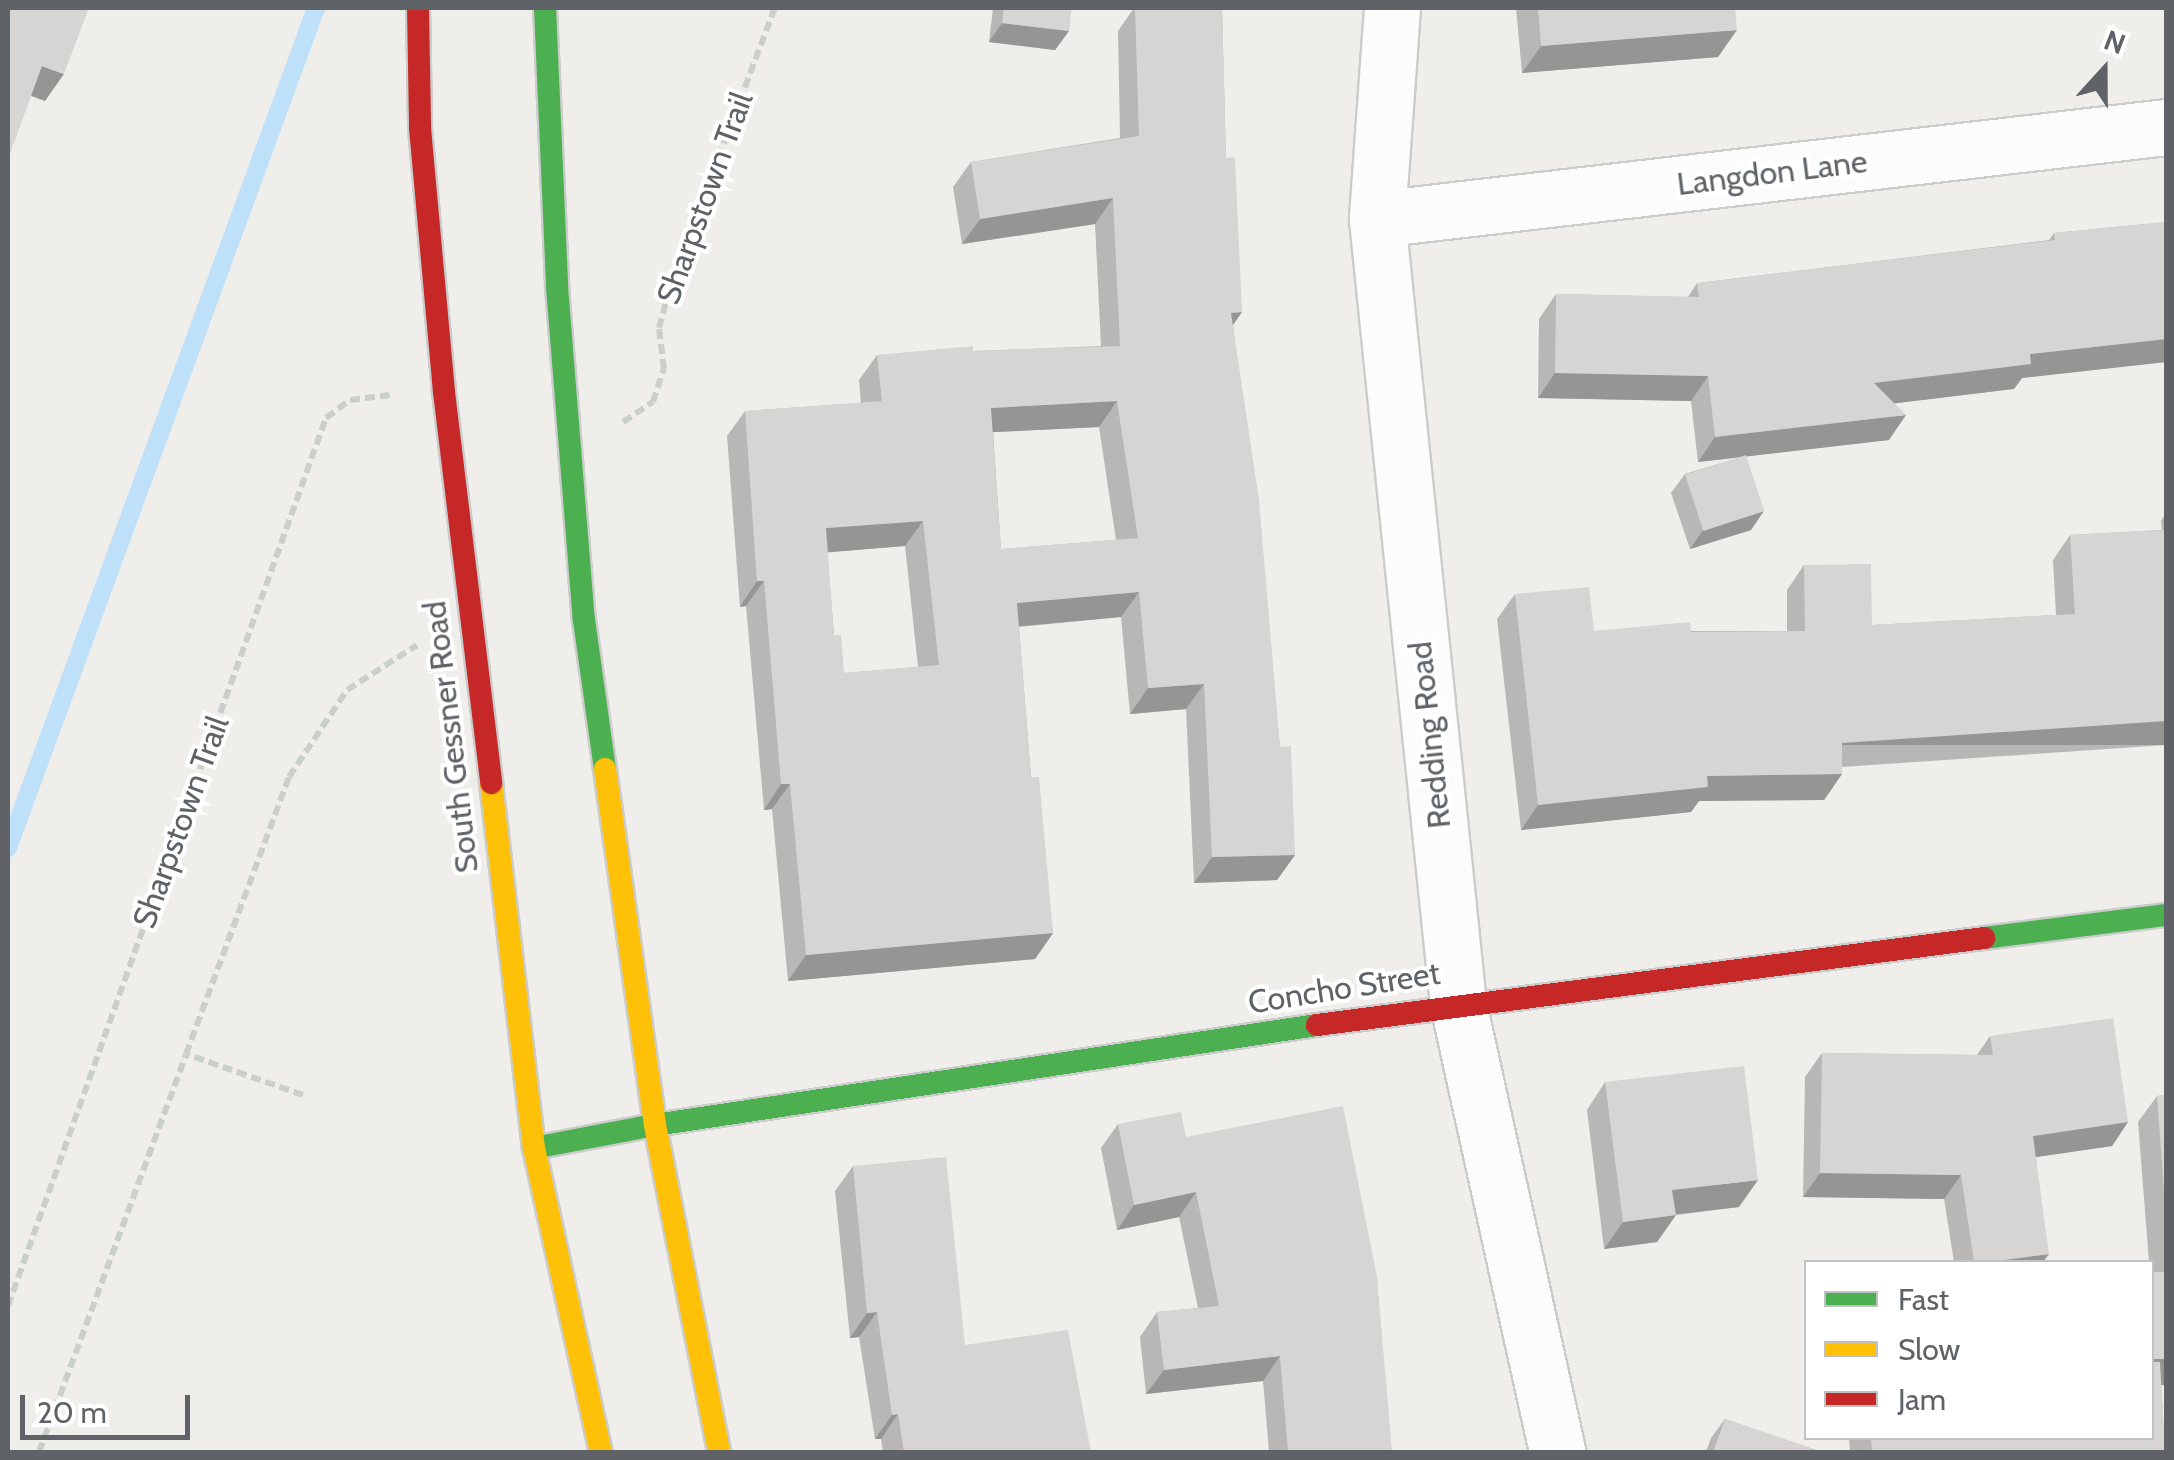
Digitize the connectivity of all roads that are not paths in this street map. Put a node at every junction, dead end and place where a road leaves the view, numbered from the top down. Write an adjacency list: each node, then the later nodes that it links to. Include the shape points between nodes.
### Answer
1 (418, 8): 9 (main road, South Gessner Road, via 420,128 470,625)
2 (544, 8): 8 (main road, via 556,287 584,620)
3 (1392, 8): 5 (street, Redding Road)
4 (2166, 127): 5 (street, Langdon Lane)
5 (1377, 219): 7 (street, Redding Road)
6 (2166, 915): 7 (main road, Concho Street)
7 (1458, 1004): 8 (main road, Concho Street); 12 (street, Redding Road)
8 (655, 1125): 9 (main road, Concho Street); 11 (main road)
9 (534, 1148): 10 (main road, South Gessner Road)
10 (601, 1452)
11 (719, 1452)
12 (1557, 1452)

